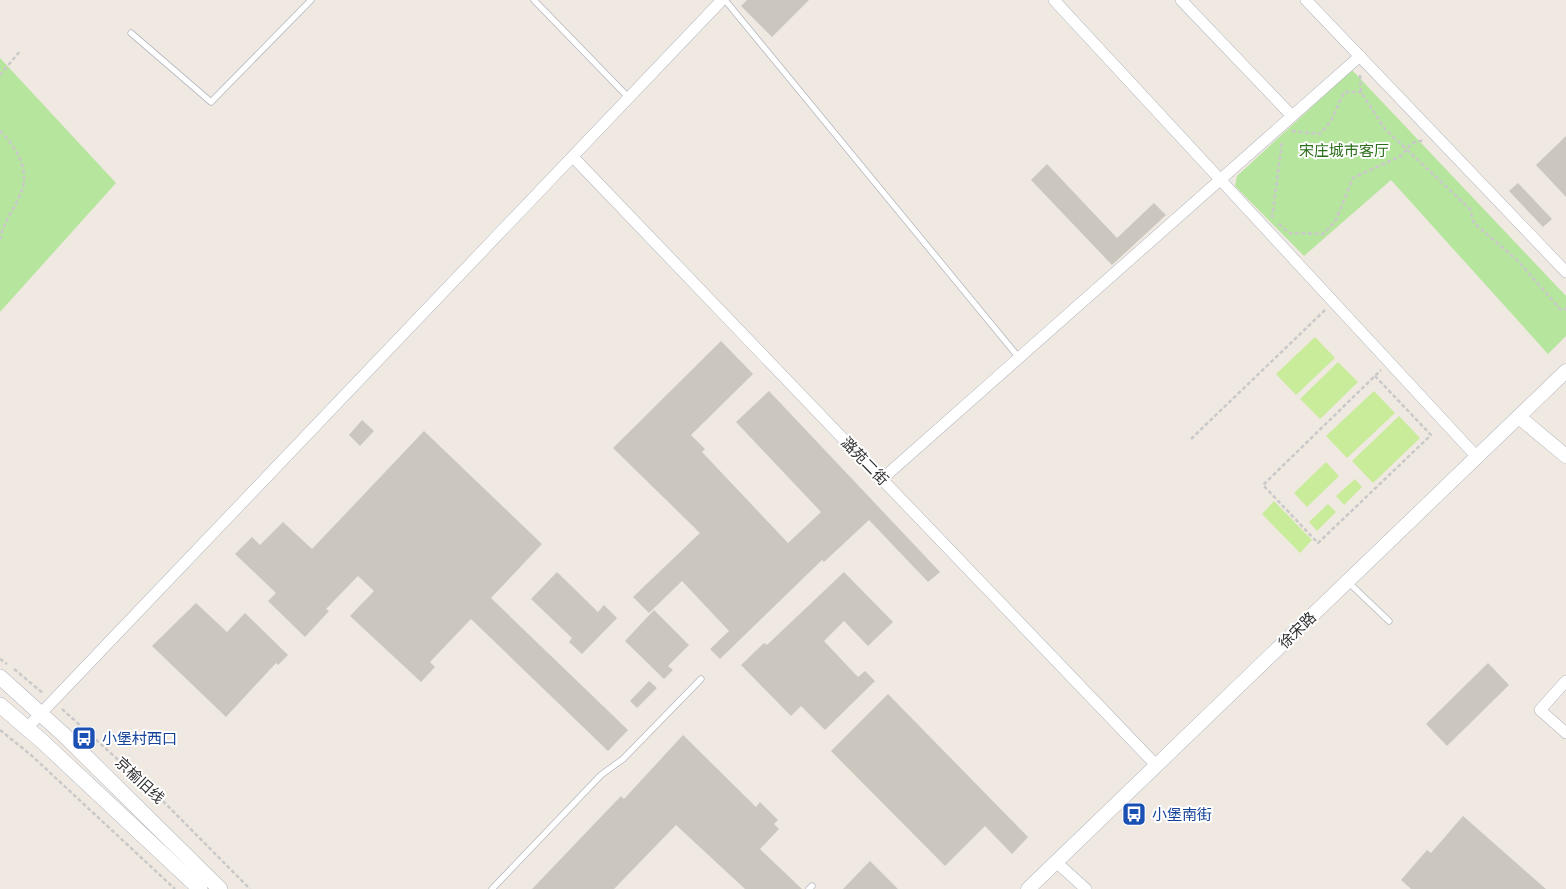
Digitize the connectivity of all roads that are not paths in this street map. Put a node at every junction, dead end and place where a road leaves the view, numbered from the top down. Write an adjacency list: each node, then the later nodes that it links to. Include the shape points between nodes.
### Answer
1 (311, 0): 7 (lane, via 211,102)
2 (534, 0): 9 (lane)
3 (723, 0): 9 (street); 14 (lane)
4 (1054, 0): 12 (street)
5 (1181, 0): 10 (street)
6 (1306, 0): 8 (street)
7 (131, 33)
8 (1360, 56): 10 (street); 13 (street)
9 (629, 98): 11 (street)
10 (1292, 116): 12 (street)
11 (573, 157): 19 (street, 潞苑二街); 26 (street)
12 (1219, 179): 14 (street); 18 (street)
13 (1566, 272)
14 (1020, 359): 19 (street)
15 (1566, 371): 16 (street, 徐宋路)
16 (1519, 417): 17 (street); 18 (street, 徐宋路)
17 (1566, 456)
18 (1477, 457): 20 (street, 徐宋路)
19 (882, 479): 29 (street, 潞苑二街)
20 (1348, 581): 21 (lane); 29 (street, 徐宋路)
21 (1388, 621)
22 (0, 677): 26 (main road, 京榆旧线)
23 (701, 679): 33 (lane)
24 (1566, 681): 28 (street, via 1540,710)
25 (0, 705): 27 (main road)
26 (42, 714): 27 (street); 32 (main road, 京榆旧线)
27 (27, 728): 31 (main road)
28 (1566, 733)
29 (1156, 765): 30 (street, 徐宋路)
30 (1056, 862): 34 (street, 徐宋路); 35 (street)
31 (200, 889)
32 (220, 889)
33 (492, 889)
34 (1028, 889)
35 (1086, 889)

